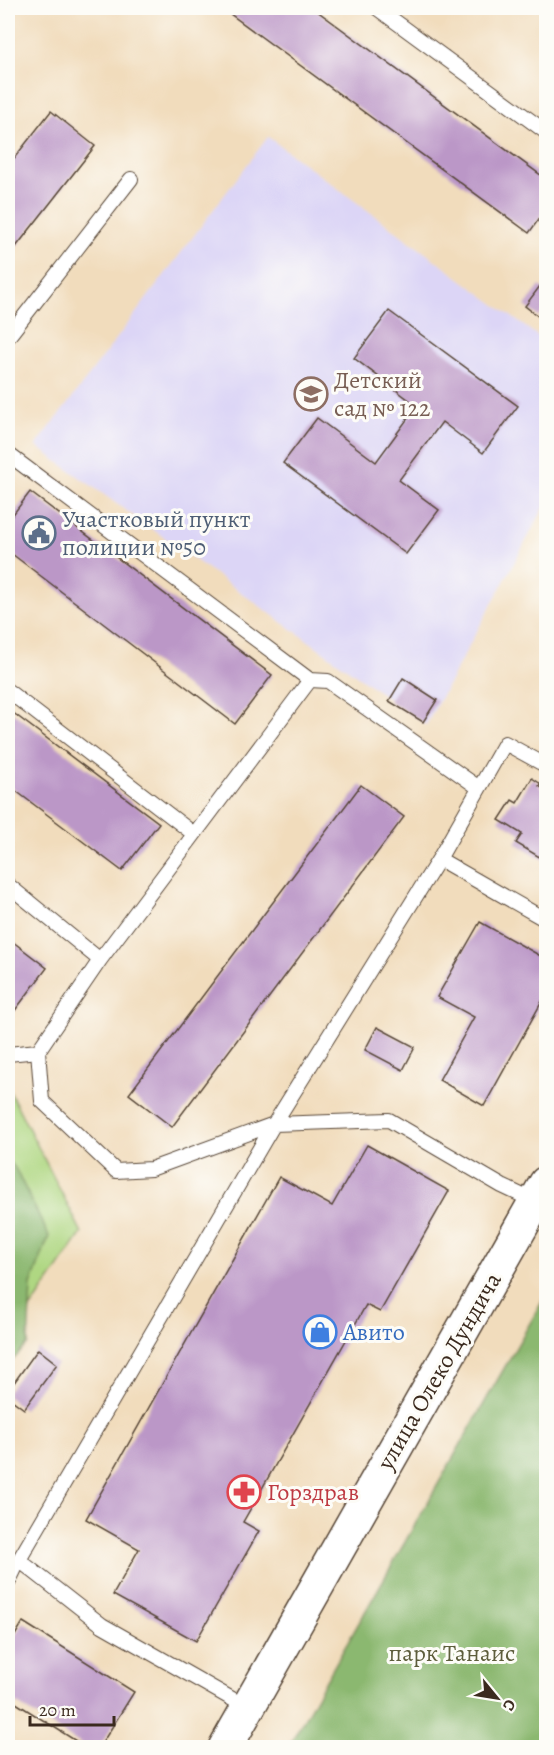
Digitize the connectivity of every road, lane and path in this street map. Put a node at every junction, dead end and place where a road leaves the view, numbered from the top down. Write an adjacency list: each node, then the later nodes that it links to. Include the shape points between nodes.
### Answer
1 (377, 8): 2 (lane)
2 (546, 132)
3 (131, 179): 4 (lane)
4 (8, 337)
5 (8, 454): 6 (lane)
6 (310, 681): 9 (lane, via 328,681); 10 (lane)
7 (8, 691): 10 (lane)
8 (546, 762): 9 (lane, via 545,765 506,743)
9 (479, 788): 11 (lane)
10 (194, 834): 14 (lane)
11 (439, 859): 13 (lane); 17 (lane)
12 (8, 885): 14 (lane)
13 (546, 920)
14 (100, 960): 15 (lane)
15 (38, 1051): 16 (lane); 17 (lane, via 42,1101 116,1172 151,1169)
16 (8, 1054)
17 (274, 1124): 18 (lane, via 389,1120 502,1186); 19 (lane)
18 (541, 1192): 21 (street, улица Олеко Дундича)
19 (19, 1560): 20 (lane); 21 (lane, via 102,1625)
20 (8, 1583)
21 (248, 1708): 22 (street, улица Олеко Дундича)
22 (225, 1748)

